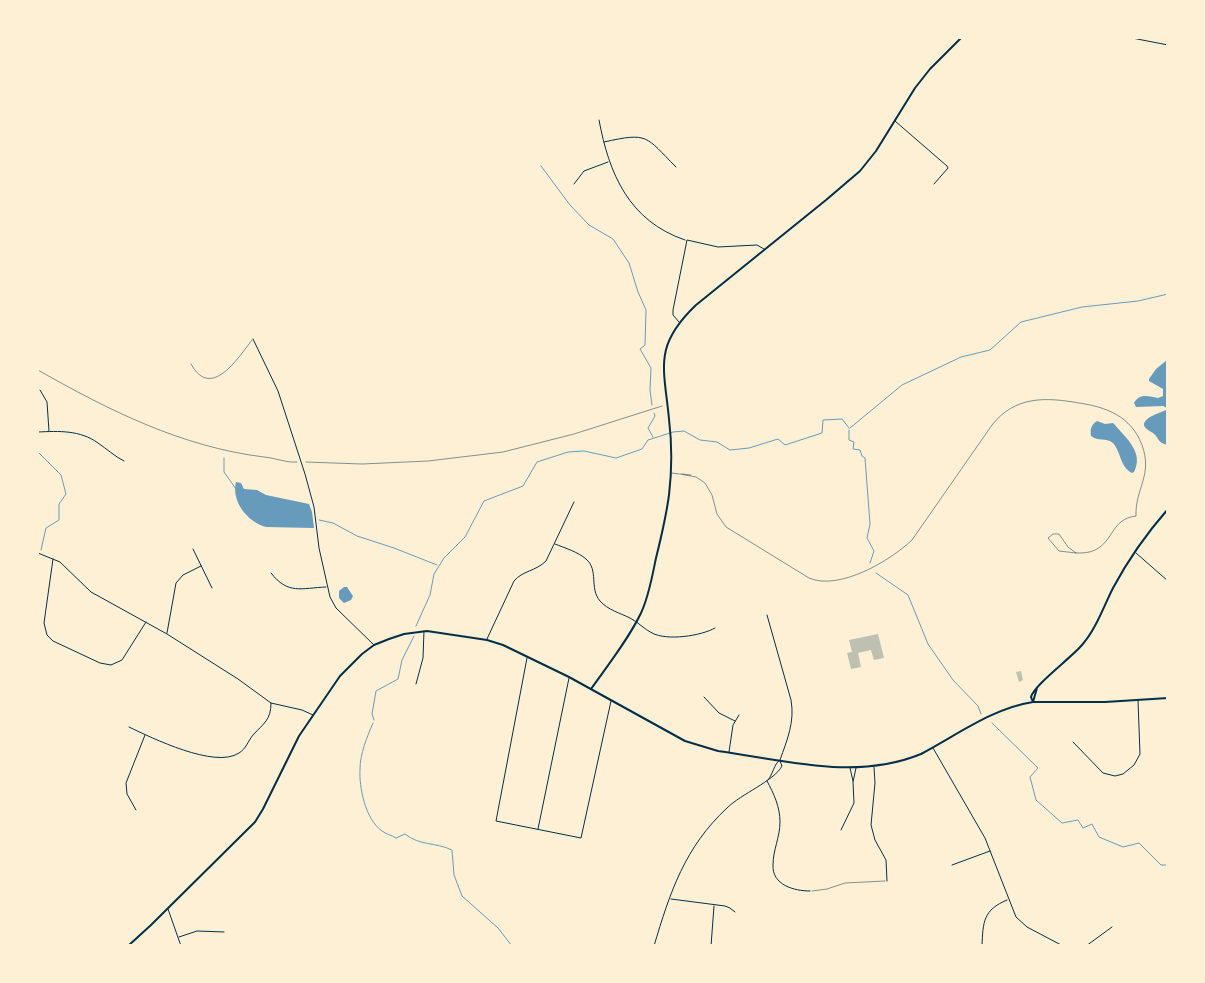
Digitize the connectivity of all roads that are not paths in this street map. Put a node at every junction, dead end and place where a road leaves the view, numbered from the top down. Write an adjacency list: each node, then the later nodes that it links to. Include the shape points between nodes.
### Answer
1 (961, 38): 5 (main road, via 923,78)
2 (1132, 38): 3 (street)
3 (1168, 45)
4 (599, 120): 6 (street)
5 (895, 120): 10 (street, via 947,166); 12 (main road, via 860,171)
6 (603, 142): 7 (street); 8 (street, via 630,136 643,137)
7 (608, 162): 9 (street, via 584,171); 11 (street, via 625,194 644,217 661,230)
8 (676, 167)
9 (574, 184)
10 (934, 184)
11 (687, 240): 12 (street, via 721,247 757,245); 13 (street, via 673,310)
12 (765, 250): 13 (main road)
13 (679, 322): 20 (main road, via 663,361 670,432)
14 (253, 339): 15 (lane, via 222,375 203,377); 32 (street, via 278,391 301,462 314,507)
15 (190, 364)
16 (40, 390): 18 (street, via 47,402)
17 (38, 432): 18 (street)
18 (49, 432): 19 (street, via 84,436)
19 (124, 461)
20 (670, 472): 27 (lane, via 700,479 707,486 718,517 732,531 809,578 822,582 836,581 881,564 910,542 992,425 1006,411 1041,398 1093,405 1115,413 1132,428 1144,451 1146,473 1136,503 1136,516 1120,521 1097,549); 35 (main road, via 655,566)
21 (574, 502): 23 (street)
22 (1168, 509): 25 (main road)
23 (555, 544): 35 (street, via 588,560 599,600 608,608); 40 (street, via 542,565 516,579)
24 (193, 550): 29 (street)
25 (1136, 552): 31 (street); 51 (main road, via 1090,635 1070,658 1034,689)
26 (38, 553): 28 (street)
27 (1076, 553): 27 (lane, via 1059,534 1048,538 1059,551)
28 (53, 558): 36 (street, via 88,590); 36 (street, via 44,623 47,635 53,640 100,663 112,665 122,660)
29 (201, 566): 33 (street); 39 (street, via 183,575 176,583)
30 (271, 573): 32 (street, via 280,584 289,588)
31 (1168, 581)
32 (327, 587): 41 (street, via 336,608)
33 (212, 588)
34 (767, 615): 60 (street, via 793,707 793,721)
35 (636, 621): 37 (street, via 661,635 694,636); 45 (main road)
36 (146, 622): 39 (street)
37 (716, 628)
38 (424, 632): 40 (main road); 41 (main road, via 404,634); 44 (street, via 423,658)
39 (167, 634): 50 (street)
40 (487, 640): 42 (main road)
41 (374, 645): 52 (main road, via 349,665)
42 (528, 657): 43 (main road); 69 (street, via 496,821)
43 (569, 677): 45 (main road); 69 (street)
44 (416, 684)
45 (590, 689): 49 (main road)
46 (704, 697): 54 (street, via 719,713)
47 (1168, 698): 48 (main road)
48 (1138, 700): 51 (main road); 57 (street, via 1140,754 1134,765 1123,774 1106,774)
49 (611, 701): 59 (main road, via 691,743); 69 (street, via 582,838)
50 (271, 702): 52 (street); 56 (street, via 270,714 264,725 241,752 233,756 192,754)
51 (1033, 702): 58 (main road, via 1003,710)
52 (313, 714): 67 (main road)
53 (738, 715): 54 (street)
54 (734, 721): 59 (street)
55 (129, 727): 56 (street)
56 (145, 734): 68 (street, via 126,783 127,794)
57 (1073, 742)
58 (932, 748): 61 (main road, via 908,759); 71 (street)
59 (729, 752): 60 (main road)
60 (780, 760): 62 (main road); 64 (street); 64 (street, via 779,771)
61 (874, 766): 63 (main road); 73 (street, via 871,825 886,860)
62 (850, 768): 63 (main road); 65 (street)
63 (856, 768): 65 (street)
64 (767, 780): 74 (street, via 780,817 774,872 787,888); 75 (street, via 728,807 703,833 687,857)
65 (853, 782): 70 (street, via 854,803)
66 (270, 786): 67 (street)
67 (274, 787): 78 (main road, via 262,813)
68 (136, 810)
69 (538, 829)
70 (841, 830)
71 (990, 851): 72 (street); 76 (street)
72 (952, 865)
73 (886, 881): 74 (lane, via 845,883)
74 (810, 891)
75 (670, 899): 77 (street); 85 (street)
76 (1008, 899): 87 (street, via 987,914); 88 (street, via 1022,924)
77 (714, 905): 79 (street); 86 (street)
78 (168, 909): 82 (street); 83 (main road)
79 (735, 912)
80 (1112, 927): 89 (street)
81 (224, 932): 82 (street, via 197,931)
82 (179, 937): 84 (street)
83 (128, 946)
84 (181, 946)
85 (654, 946)
86 (711, 946)
87 (982, 946)
88 (1063, 946)
89 (1086, 946)

